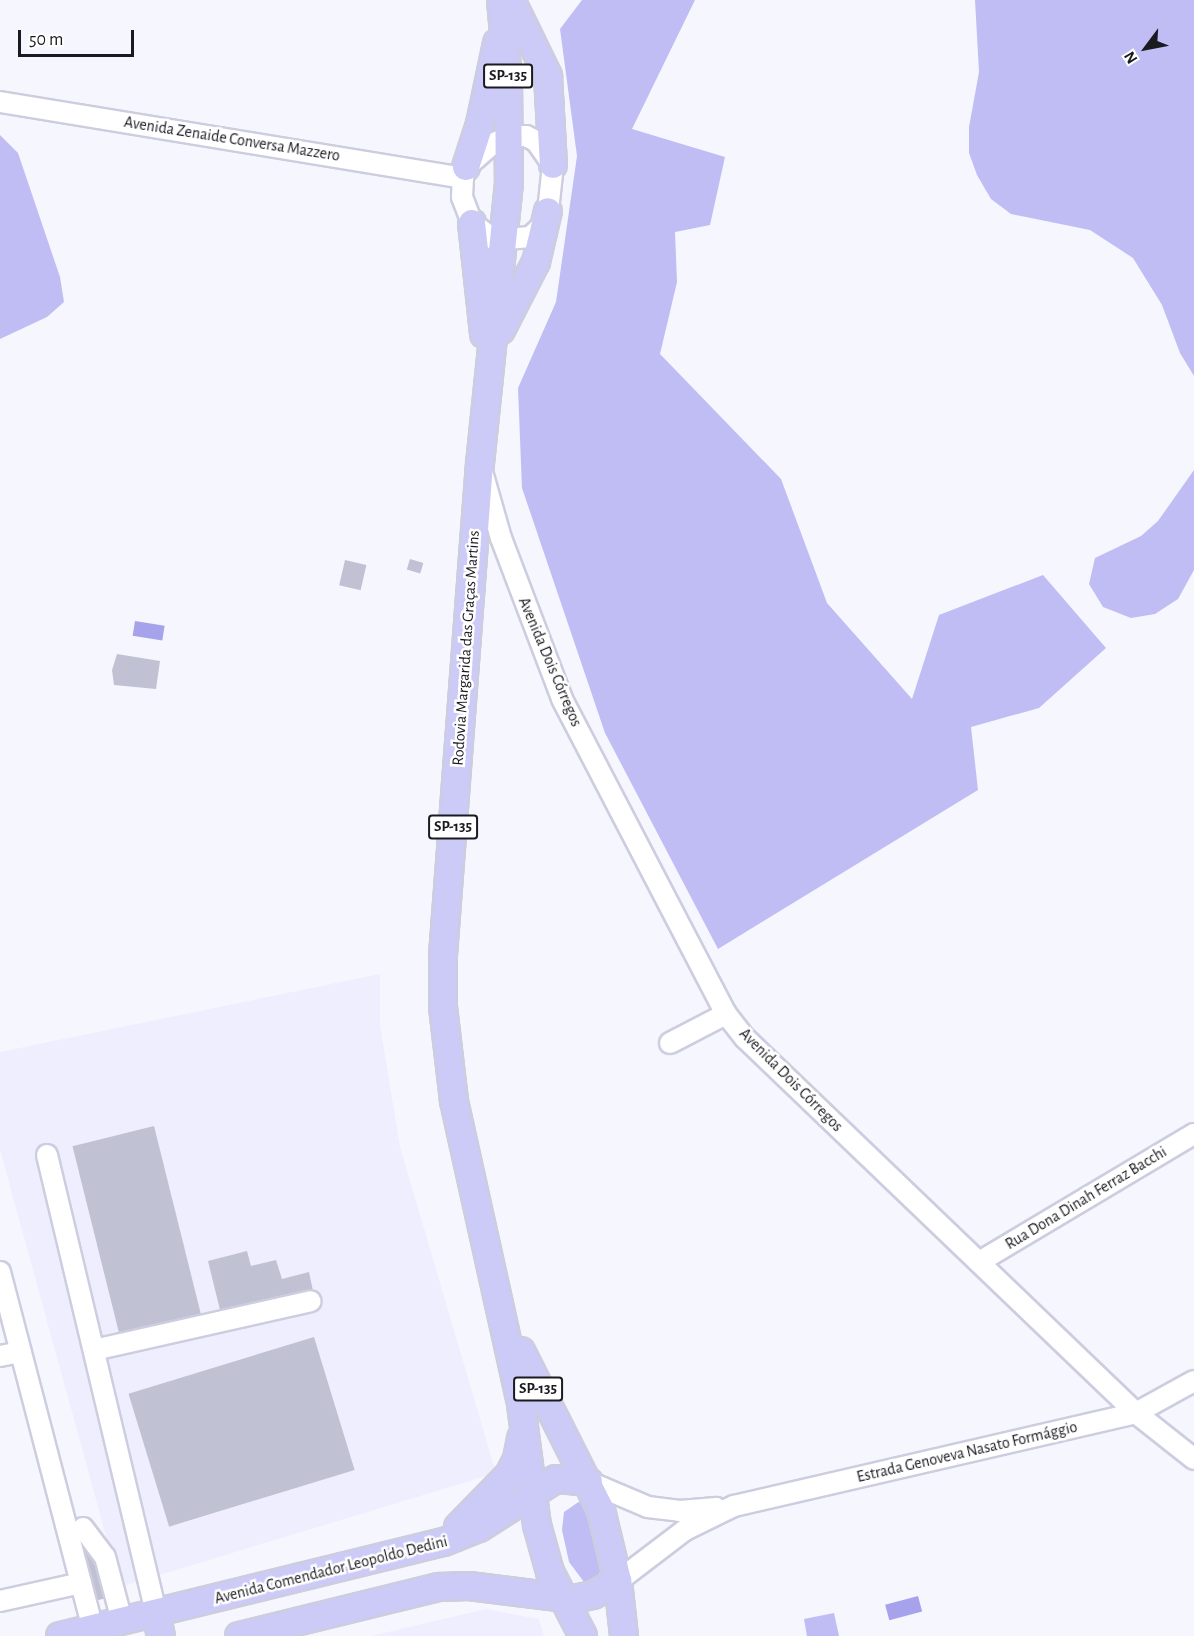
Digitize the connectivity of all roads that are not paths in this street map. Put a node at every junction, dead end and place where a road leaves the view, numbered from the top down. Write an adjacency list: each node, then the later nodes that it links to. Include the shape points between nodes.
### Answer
1 (505, 6): 3 (main road, Rodovia Margarida das Graças Martins / SP-135); 4 (main road, via 548,76); 5 (main road, via 480,124)
2 (0, 102): 5 (street, Avenida Zenaide Conversa Mazzero)
3 (509, 136): 4 (street, via 526,136 536,141); 5 (street, via 492,144); 8 (main road, Rodovia Margarida das Graças Martins / SP-135)
4 (553, 165): 6 (street)
5 (465, 172): 7 (street, via 462,197)
6 (548, 211): 8 (street, via 534,234); 9 (main road, via 536,262)
7 (472, 224): 8 (street, via 495,240); 9 (main road, via 485,343)
8 (506, 241): 9 (main road, Rodovia Margarida das Graças Martins / SP-135)
9 (492, 352): 10 (main road, Rodovia Margarida das Graças Martins / SP-135)
10 (480, 463): 11 (street, Avenida Dois Córregos, via 501,538 562,699); 17 (main road, Rodovia Margarida das Graças Martins / SP-135, via 448,888 443,1007 454,1101)
11 (726, 1014): 12 (street); 15 (street, Avenida Dois Córregos, via 746,1038)
12 (670, 1043)
13 (1194, 1134): 15 (street, Rua Dona Dinah Ferraz Bacchi)
14 (47, 1155): 19 (street)
15 (979, 1262): 24 (street, Avenida Dois Córregos)
16 (0, 1272): 20 (street)
17 (499, 1292): 23 (main road, Rodovia Margarida das Graças Martins / SP-135); 26 (main road, Rodovia Margarida das Graças Martins / SP-135, via 531,1374)
18 (311, 1301): 19 (street)
19 (94, 1350): 39 (street)
20 (21, 1352): 21 (street); 33 (street)
21 (0, 1356)
22 (1194, 1381): 24 (street, Estrada Genoveva Nasato Formággio)
23 (521, 1404): 27 (main road, Rodovia Margarida das Graças Martins / SP-135); 30 (main road, via 519,1452 509,1475 471,1517)
24 (1136, 1413): 25 (street, Avenida Dois Córregos); 28 (street, Estrada Genoveva Nasato Formággio)
25 (1194, 1459)
26 (589, 1482): 27 (main road, Avenida Comendador Leopoldo Dedini, via 556,1479); 28 (street, Estrada Genoveva Nasato Formággio, via 648,1507 680,1510); 32 (main road, Rodovia Margarida das Graças Martins / SP-135, via 610,1538)
27 (533, 1493): 30 (main road, Avenida Comendador Leopoldo Dedini, via 479,1528); 35 (main road, Rodovia Margarida das Graças Martins / SP-135, via 543,1550)
28 (734, 1506): 32 (street, Estrada Genoveva Nasato Formággio, via 685,1530)
29 (83, 1528): 38 (street, via 105,1557)
30 (427, 1546): 31 (main road, Avenida Comendador Leopoldo Dedini)
31 (291, 1581): 37 (main road); 39 (main road, Avenida Comendador Leopoldo Dedini)
32 (618, 1581): 35 (main road, via 584,1598); 45 (main road, Rodovia Margarida das Graças Martins / SP-135)
33 (81, 1583): 36 (street); 40 (street)
34 (507, 1593): 35 (main road); 37 (main road, via 469,1586 439,1587); 43 (main road, via 544,1610)
35 (563, 1600): 44 (main road, Rodovia Margarida das Graças Martins / SP-135)
36 (0, 1601)
37 (301, 1620): 42 (main road)
38 (122, 1621): 39 (main road, Avenida Comendador Leopoldo Dedini); 40 (main road, Avenida Comendador Leopoldo Dedini)
39 (159, 1625)
40 (93, 1628): 41 (main road, Avenida Comendador Leopoldo Dedini)
41 (60, 1636)
42 (239, 1636)
43 (576, 1636)
44 (583, 1636)
45 (624, 1636)

